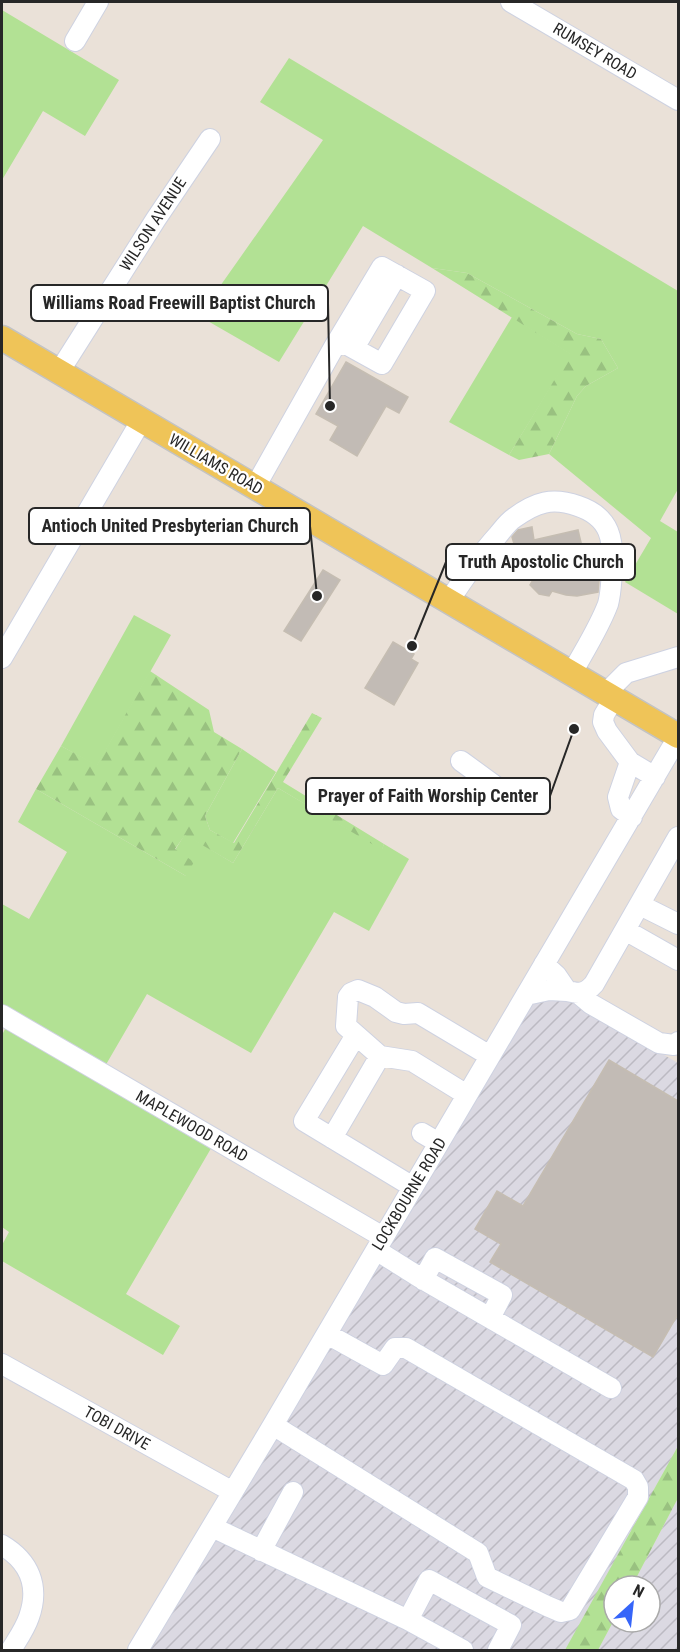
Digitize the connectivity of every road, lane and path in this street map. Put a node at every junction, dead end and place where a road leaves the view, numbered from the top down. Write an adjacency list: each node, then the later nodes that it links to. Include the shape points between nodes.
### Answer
1 (98, 2): 3 (street)
2 (511, 2): 4 (street, RUMSEY ROAD)
3 (75, 41)
4 (678, 100)
5 (210, 139): 10 (street, WILSON AVENUE)
6 (390, 271): 8 (street); 9 (street); 9 (street, via 425,291 382,364)
7 (2, 338): 10 (main road, WILLIAMS ROAD)
8 (334, 347): 9 (street, via 344,343); 12 (street)
9 (354, 348)
10 (59, 372): 11 (main road, WILLIAMS ROAD)
11 (141, 421): 12 (main road, WILLIAMS ROAD); 15 (street)
12 (255, 487): 13 (main road, WILLIAMS ROAD)
13 (448, 601): 16 (main road, WILLIAMS ROAD); 16 (street, via 512,519 539,503 553,500 588,510 601,518 612,540 611,590 602,618)
14 (678, 657): 17 (street, via 626,673)
15 (2, 658)
16 (572, 674): 17 (main road, WILLIAMS ROAD)
17 (610, 696): 18 (main road, WILLIAMS ROAD); 20 (street, via 603,722)
18 (678, 736): 21 (street, LOCKBOURNE ROAD)
19 (461, 761): 22 (street)
20 (630, 762): 21 (street); 23 (street, via 618,797 621,809)
21 (655, 777): 23 (street, LOCKBOURNE ROAD)
22 (502, 791)
23 (632, 817): 29 (street, LOCKBOURNE ROAD)
24 (678, 837): 25 (street)
25 (640, 905): 26 (street); 27 (street)
26 (678, 924)
27 (625, 930): 28 (street); 30 (street, via 594,984 586,992)
28 (678, 960)
29 (544, 964): 30 (street); 31 (street, LOCKBOURNE ROAD)
30 (573, 993): 31 (street, via 549,990); 34 (street, via 659,1042)
31 (526, 995): 36 (street, LOCKBOURNE ROAD)
32 (2, 1015): 42 (street, MAPLEWOOD ROAD)
33 (356, 1035): 35 (street); 36 (street, via 346,1026 348,997 358,990 396,1012 418,1013); 39 (street, via 304,1121)
34 (678, 1042)
35 (380, 1056): 37 (street, via 412,1061); 39 (street)
36 (490, 1056): 37 (street, LOCKBOURNE ROAD)
37 (467, 1095): 40 (street, LOCKBOURNE ROAD)
38 (422, 1133): 40 (street)
39 (332, 1138): 41 (street)
40 (439, 1143): 41 (street, LOCKBOURNE ROAD)
41 (413, 1187): 42 (street, LOCKBOURNE ROAD)
42 (380, 1243): 43 (street, LOCKBOURNE ROAD); 45 (street, MAPLEWOOD ROAD, via 423,1280)
43 (327, 1334): 46 (street, LOCKBOURNE ROAD); 46 (street, via 383,1365 394,1348 406,1348 634,1480 638,1497 570,1610 561,1612 487,1577 478,1553)
44 (2, 1364): 47 (street, TOBI DRIVE)
45 (611, 1388)
46 (273, 1425): 47 (street, LOCKBOURNE ROAD)
47 (233, 1492): 49 (street, LOCKBOURNE ROAD)
48 (293, 1492): 51 (street)
49 (212, 1527): 51 (street); 54 (street, LOCKBOURNE ROAD)
50 (2, 1545): 53 (street, via 28,1570 34,1591 29,1619)
51 (261, 1551): 52 (street)
52 (408, 1620): 55 (street); 56 (street, via 429,1580 511,1625)
53 (11, 1650)
54 (138, 1650)
55 (463, 1650)
56 (498, 1650)

